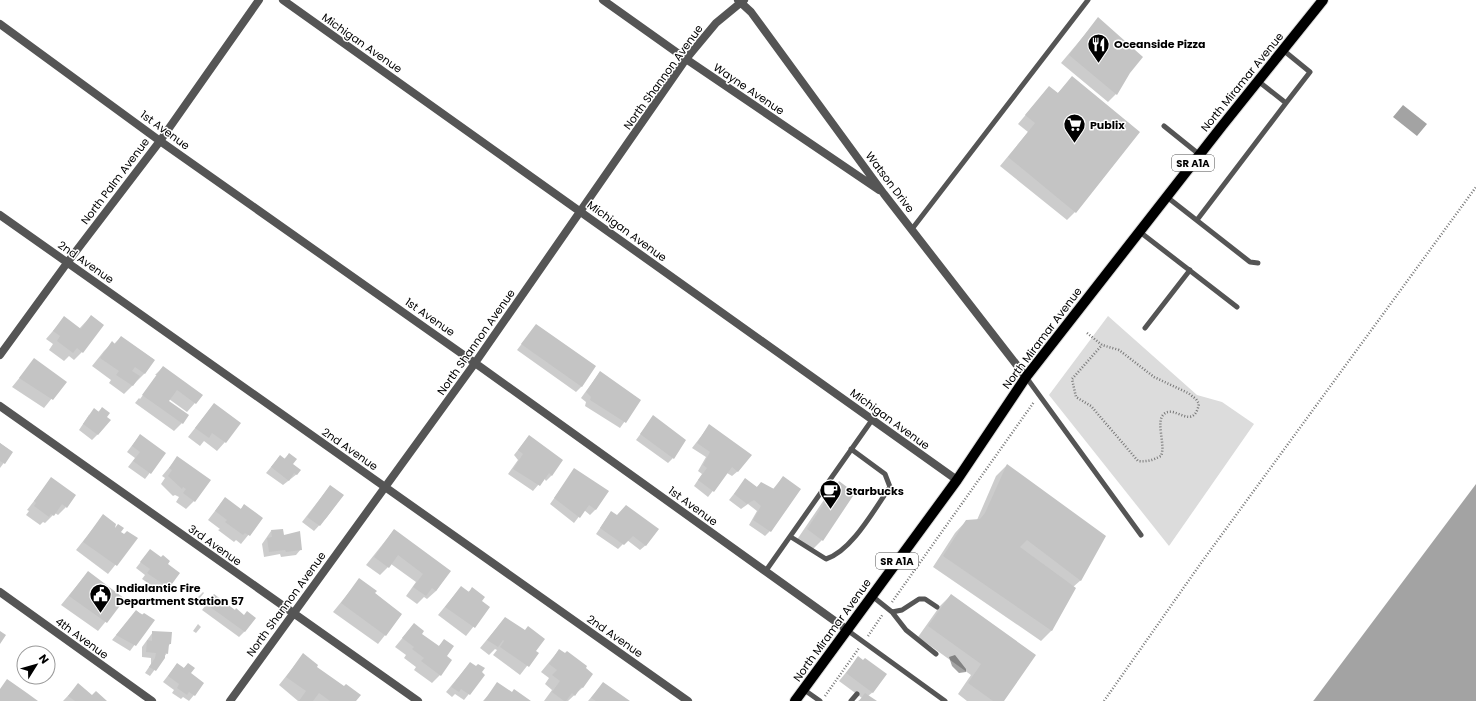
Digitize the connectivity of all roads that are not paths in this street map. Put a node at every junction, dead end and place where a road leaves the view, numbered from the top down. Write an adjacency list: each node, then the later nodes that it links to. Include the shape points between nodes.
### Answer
1 (259, 0): 13 (street, North Palm Avenue)
2 (283, 0): 17 (street, Michigan Avenue)
3 (603, 0): 9 (street, Wayne Avenue)
4 (1088, 0): 20 (lane)
5 (1323, 0): 8 (main road, North Miramar Avenue / SR A1A)
6 (741, 1): 9 (street, North Shannon Avenue, via 716,23); 15 (street, Watson Drive)
7 (0, 24): 13 (street, 1st Avenue)
8 (1283, 50): 10 (main road, North Miramar Avenue / SR A1A); 11 (lane, via 1310,72)
9 (686, 60): 15 (street, Wayne Avenue); 17 (street, North Shannon Avenue)
10 (1258, 81): 11 (lane); 14 (main road, North Miramar Avenue / SR A1A)
11 (1286, 103): 19 (lane)
12 (1164, 126): 14 (lane)
13 (160, 141): 22 (street, North Palm Avenue); 28 (street, 1st Avenue)
14 (1200, 155): 16 (main road, North Miramar Avenue / SR A1A)
15 (884, 194): 20 (street, Watson Drive)
16 (1167, 197): 19 (lane); 21 (main road, North Miramar Avenue / SR A1A)
17 (581, 212): 28 (street, North Shannon Avenue); 31 (street, Michigan Avenue)
18 (0, 215): 22 (street, 2nd Avenue)
19 (1197, 220): 23 (lane, via 1250,262)
20 (912, 230): 29 (street, Watson Drive)
21 (1140, 232): 24 (lane); 29 (main road, North Miramar Avenue / SR A1A)
22 (67, 262): 27 (street, North Palm Avenue); 34 (street, 2nd Avenue)
23 (1258, 263)
24 (1190, 270): 25 (lane); 26 (lane)
25 (1237, 307)
26 (1145, 328)
27 (0, 355)
28 (475, 363): 34 (street, North Shannon Avenue); 37 (street, 1st Avenue)
29 (1026, 377): 33 (main road, North Miramar Avenue / SR A1A); 35 (lane)
30 (0, 406): 42 (street, 3rd Avenue)
31 (872, 420): 32 (lane); 33 (street, Michigan Avenue)
32 (851, 449): 36 (lane); 36 (lane, via 885,474 890,487 863,526 834,556 826,559)
33 (957, 480): 39 (main road, North Miramar Avenue / SR A1A)
34 (384, 487): 42 (street, North Shannon Avenue); 47 (street, 2nd Avenue)
35 (1141, 535)
36 (791, 537): 37 (lane)
37 (766, 572): 43 (street, 1st Avenue)
38 (0, 592): 48 (street, 4th Avenue)
39 (871, 595): 41 (lane); 43 (main road, North Miramar Avenue / SR A1A)
40 (937, 607): 41 (lane, via 925,599)
41 (892, 612): 44 (lane, via 906,630)
42 (292, 613): 49 (street, North Shannon Avenue); 50 (street, 3rd Avenue)
43 (846, 629): 45 (main road, North Miramar Avenue / SR A1A); 54 (lane)
44 (936, 654)
45 (803, 689): 51 (main road, North Miramar Avenue / SR A1A); 52 (lane)
46 (857, 694): 53 (lane)
47 (683, 700)
48 (152, 701)
49 (230, 701)
50 (418, 701)
51 (795, 701)
52 (821, 701)
53 (851, 701)
54 (945, 701)

